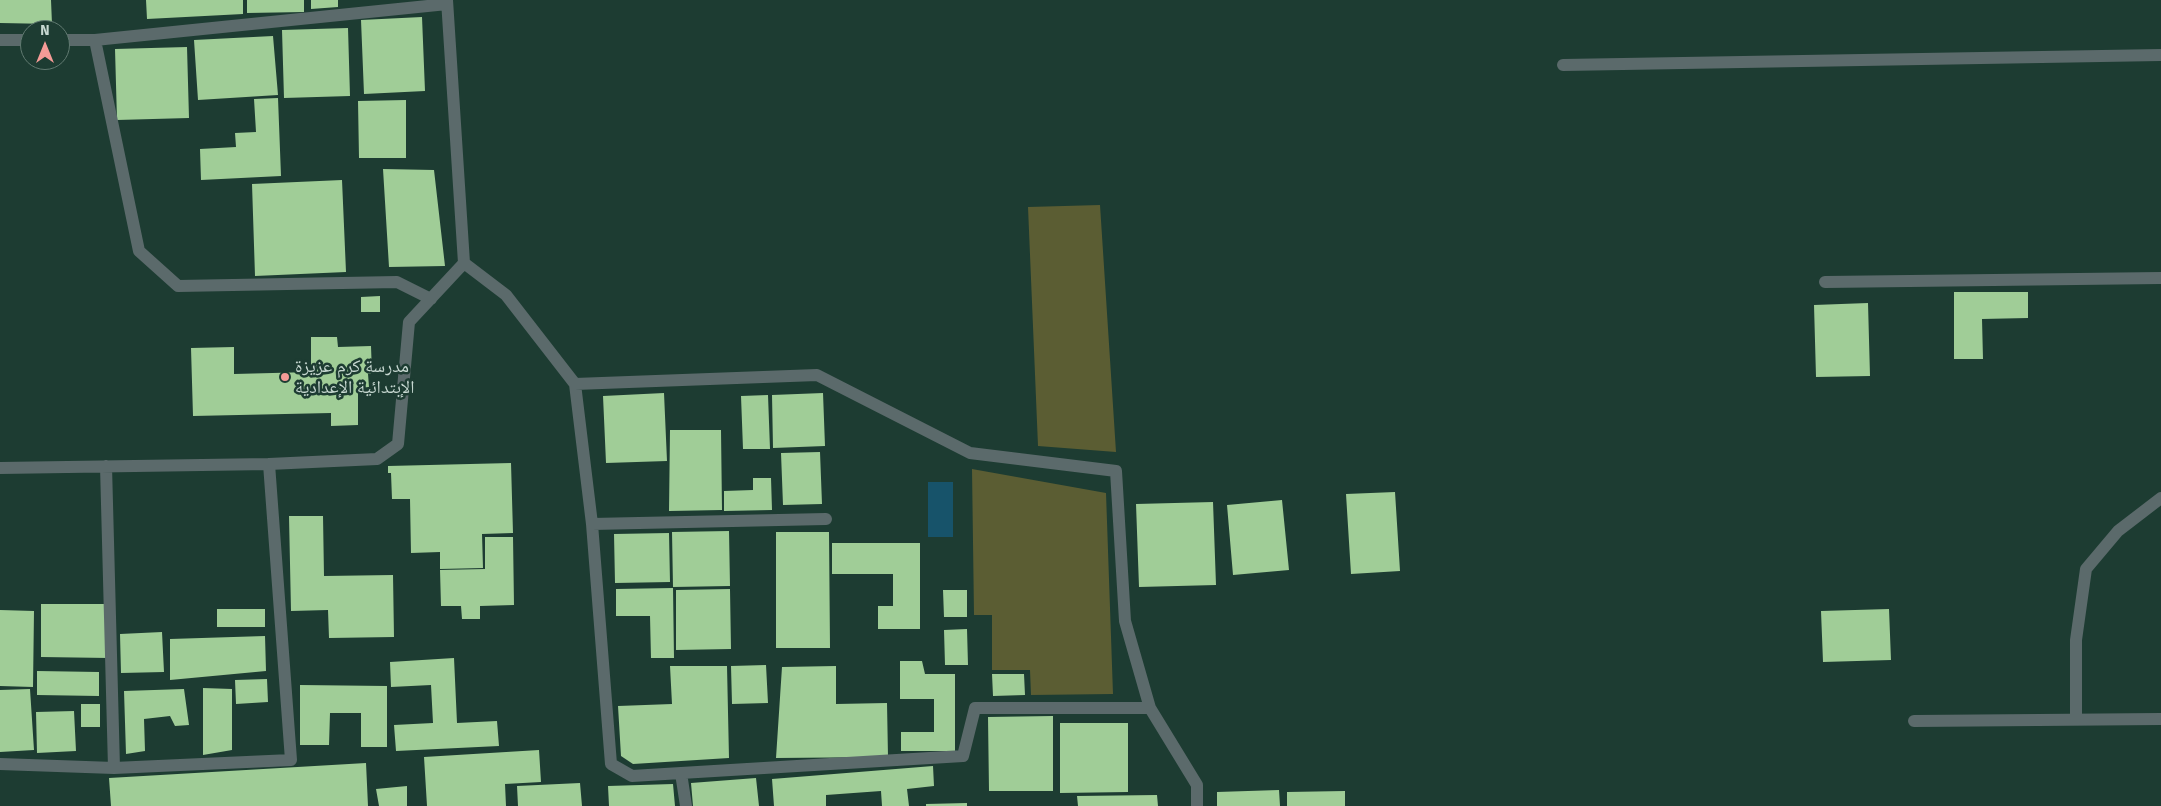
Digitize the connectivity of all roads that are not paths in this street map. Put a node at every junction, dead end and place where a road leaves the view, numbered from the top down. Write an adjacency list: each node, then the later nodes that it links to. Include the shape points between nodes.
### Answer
1 (447, 2): 5 (street); 8 (street)
2 (0, 40): 3 (street)
3 (20, 40)
4 (70, 40): 5 (street)
5 (95, 40): 11 (street, via 139,250 178,286 396,282)
6 (2161, 55): 7 (street)
7 (1563, 65)
8 (464, 263): 11 (street); 12 (street, via 506,295)
9 (2161, 278): 10 (street)
10 (1826, 282)
11 (431, 299): 13 (street, via 409,322 398,444 377,460)
12 (575, 384): 18 (street); 19 (street, via 818,375 970,453 1116,471 1125,621)
13 (269, 464): 14 (street); 24 (street, via 292,760)
14 (106, 466): 15 (street); 24 (street)
15 (0, 468)
16 (2161, 498): 20 (street, via 2118,531 2086,569 2076,640)
17 (826, 519): 18 (street)
18 (592, 524): 25 (street, via 611,764 632,776)
19 (1150, 708): 25 (street, via 975,708 963,756); 27 (street, via 1196,785)
20 (2076, 718): 21 (street); 22 (street)
21 (2161, 719)
22 (1914, 721)
23 (0, 764): 24 (street)
24 (114, 768)
25 (681, 773): 26 (street)
26 (686, 806)
27 (1197, 806)

